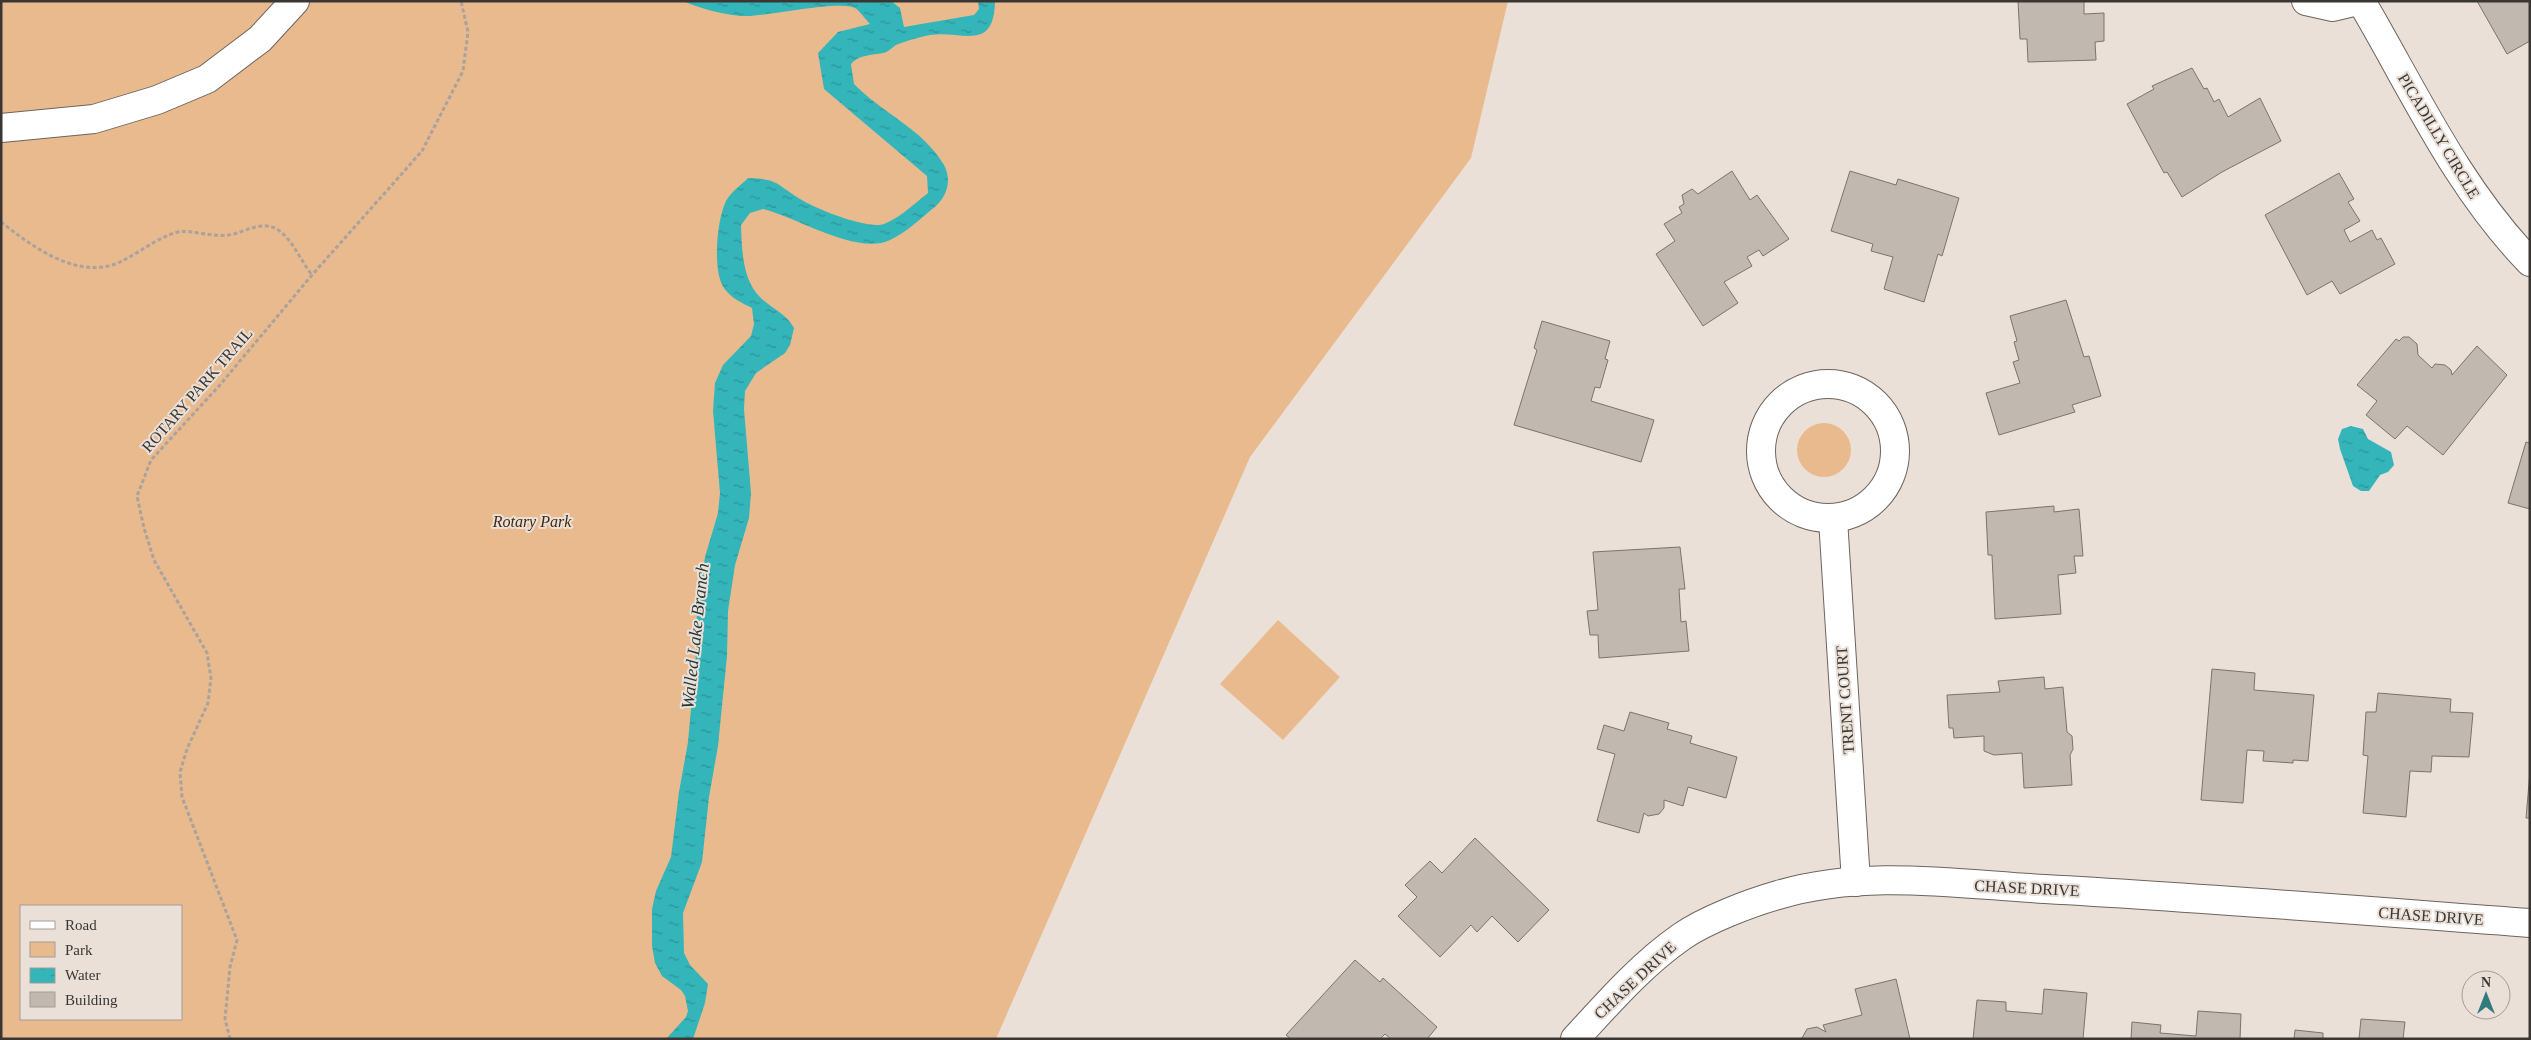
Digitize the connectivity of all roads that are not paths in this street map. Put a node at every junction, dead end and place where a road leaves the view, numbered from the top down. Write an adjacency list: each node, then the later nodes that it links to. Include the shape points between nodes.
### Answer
1 (295, 1): 4 (street, via 260,38 207,79 157,100 94,119)
2 (2306, 1): 3 (street, via 2333,8)
3 (2360, 1): 5 (street, PICADILLY CIRCLE, via 2463,180 2509,241)
4 (1, 128)
5 (2530, 262)
6 (1833, 519): 6 (street, via 1856,514 1875,501 1889,482 1896,460 1895,437 1887,417 1873,400 1855,389 1834,384 1812,385 1792,394 1772,414 1760,448 1762,470 1772,491 1789,507 1810,517); 7 (street, TRENT COURT)
7 (1856, 882): 8 (street, CHASE DRIVE, via 1903,881 2140,894); 9 (street, CHASE DRIVE, via 1778,894 1735,910 1682,936 1645,967)
8 (2530, 923)
9 (1575, 1039)

